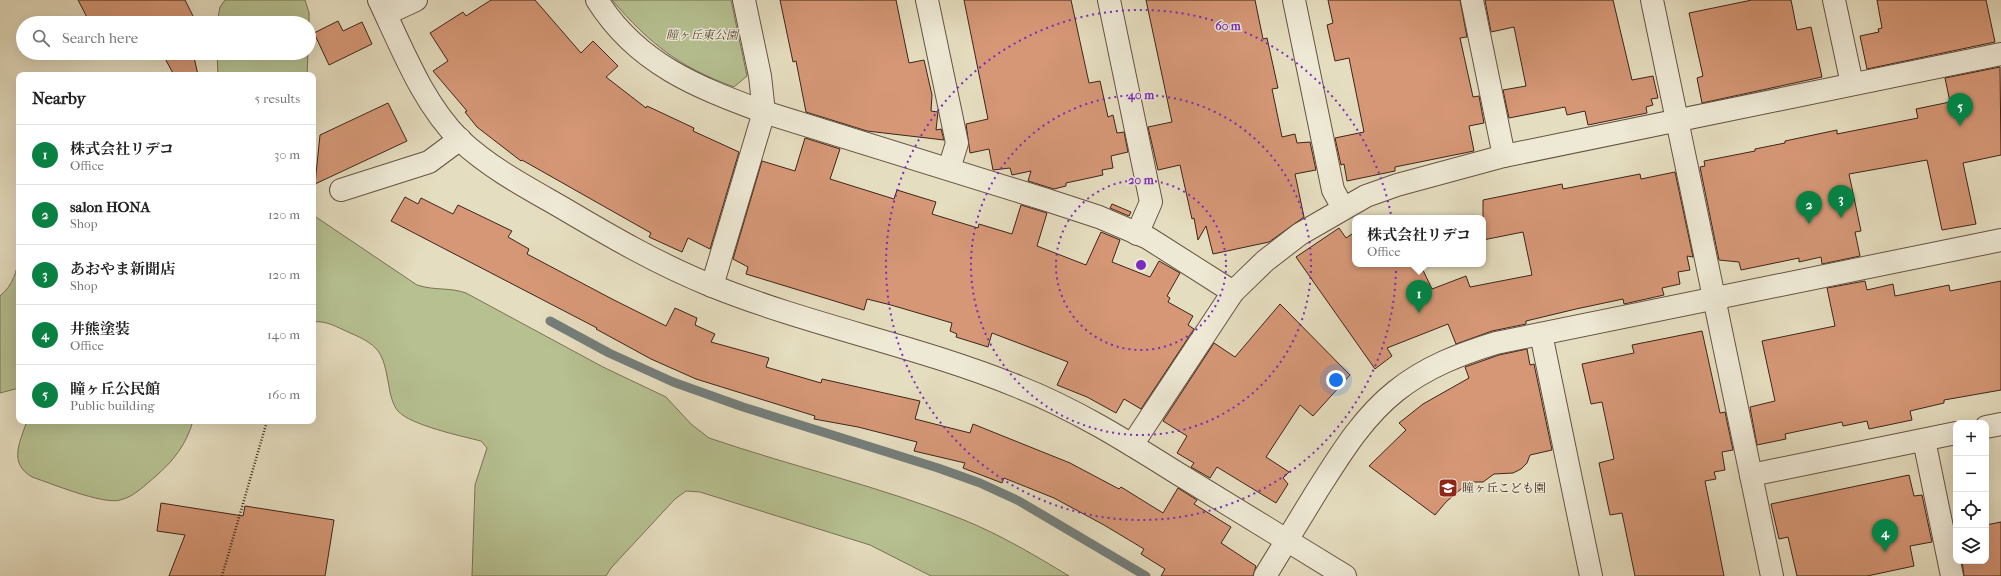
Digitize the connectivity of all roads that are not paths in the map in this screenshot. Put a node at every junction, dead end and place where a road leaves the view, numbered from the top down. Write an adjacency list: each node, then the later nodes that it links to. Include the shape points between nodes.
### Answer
1 (416, 0): 10 (street)
2 (597, 0): 13 (street, via 625,36 653,60 684,80)
3 (744, 0): 13 (street, via 760,76)
4 (927, 0): 17 (street, via 956,143)
5 (1109, 0): 20 (street, via 1151,202)
6 (1294, 0): 19 (street, via 1333,190)
7 (1472, 0): 16 (street)
8 (1652, 0): 14 (street)
9 (1834, 0): 12 (street)
10 (382, 7): 15 (street, via 415,75 435,109)
11 (2001, 54): 12 (street)
12 (1852, 84): 14 (street)
13 (764, 112): 17 (street); 22 (street)
14 (1677, 120): 16 (street); 24 (street)
15 (460, 139): 18 (street, via 429,162); 22 (street, via 489,164 575,215 655,260)
16 (1504, 156): 19 (street, via 1396,185)
17 (949, 169): 20 (street, via 1099,217)
18 (341, 190)
19 (1343, 208): 23 (street, via 1300,234 1265,261)
20 (1138, 234): 23 (street)
21 (2001, 240): 24 (street)
22 (712, 286): 30 (street, via 972,369 1020,387 1067,409)
23 (1233, 292): 30 (street)
24 (1714, 298): 25 (street); 31 (street)
25 (1541, 334): 32 (street, via 1496,343 1460,354 1426,370 1396,391 1368,417 1345,446); 35 (street)
26 (2001, 424): 27 (street)
27 (1989, 426)
28 (1953, 434): 29 (street)
29 (1924, 440): 31 (street); 37 (street)
30 (1132, 445): 32 (street)
31 (1751, 476): 36 (street)
32 (1286, 540): 33 (street); 34 (street)
33 (1264, 576)
34 (1345, 576)
35 (1591, 576)
36 (1772, 576)
37 (1952, 576)

